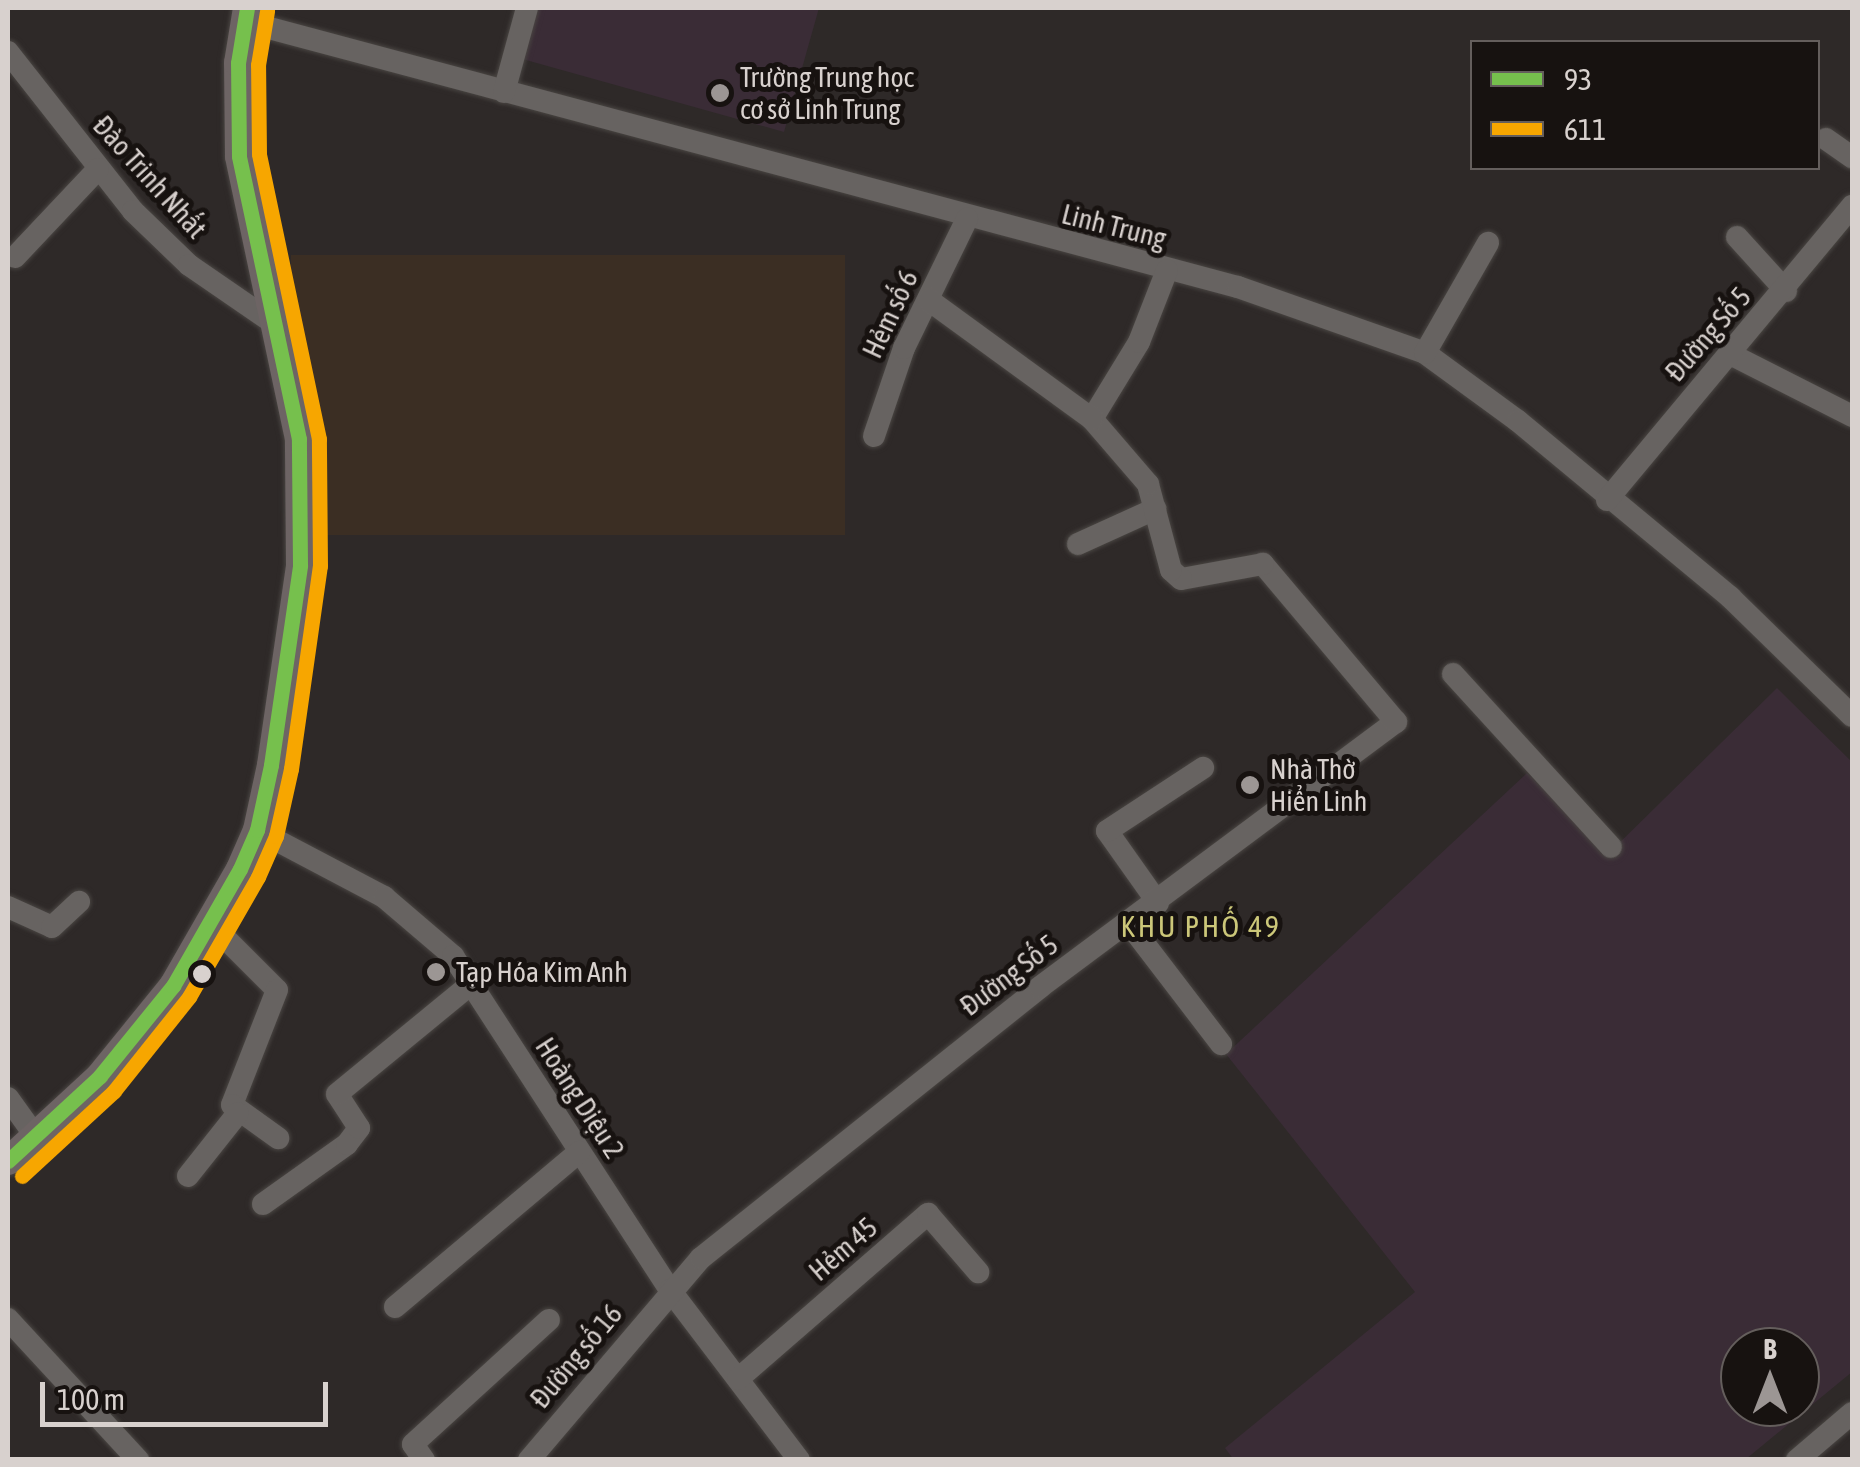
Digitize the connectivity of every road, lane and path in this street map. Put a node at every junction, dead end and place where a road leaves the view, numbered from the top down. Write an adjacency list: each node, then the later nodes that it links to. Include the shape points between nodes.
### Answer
1 (527, 8): 4 (street)
2 (245, 14): 4 (street, Linh Trung); 16 (main road, via 239,156)
3 (8, 52): 7 (street, Đào Trinh Nhất)
4 (504, 92): 9 (street, Linh Trung)
5 (1826, 139): 6 (street)
6 (1852, 157)
7 (98, 169): 12 (street); 16 (street, Đào Trinh Nhất, via 189,265)
8 (1852, 206): 14 (street, Đường Số 5)
9 (967, 219): 13 (street, Linh Trung); 15 (street, Hẻm số 6)
10 (1736, 237): 14 (street)
11 (1488, 243): 17 (street)
12 (16, 256)
13 (1167, 270): 17 (street, Linh Trung, via 1238,287); 20 (street, via 1139,342)
14 (1786, 291): 18 (street, Đường Số 5)
15 (929, 300): 20 (street); 21 (street, Hẻm số 6, via 904,348)
16 (269, 320): 28 (main road, via 299,439 300,565)
17 (1424, 353): 22 (street, Linh Trung, via 1518,421)
18 (1730, 354): 19 (street); 22 (street, Đường Số 5)
19 (1852, 416)
20 (1092, 420): 23 (street, via 1148,484)
21 (874, 436)
22 (1607, 500): 26 (street, Linh Trung, via 1730,597)
23 (1155, 510): 24 (street); 31 (street, Đường Số 5, via 1171,570 1181,579 1262,564 1396,722)
24 (1078, 544)
25 (1453, 674): 29 (street)
26 (1852, 716)
27 (1203, 768): 31 (street, via 1108,830)
28 (257, 830): 33 (main road); 35 (street, Hoàng Diệu 2, via 384,896 454,956)
29 (1611, 847)
30 (79, 902): 32 (street, via 52,927)
31 (1158, 903): 34 (street, Đường Số 5)
32 (8, 908)
33 (211, 924): 38 (street, via 277,990 234,1096); 39 (main road, via 173,986 100,1076)
34 (1130, 925): 36 (street); 46 (street, Đường Số 5, via 1024,1000)
35 (471, 984): 41 (street, Hoàng Diệu 2); 44 (street, via 337,1094 359,1128 347,1144)
36 (1222, 1044)
37 (8, 1098): 39 (street)
38 (238, 1114): 40 (street); 43 (street)
39 (36, 1138): 42 (main road)
40 (278, 1138)
41 (579, 1152): 46 (street, Hoàng Diệu 2); 47 (street)
42 (8, 1161)
43 (188, 1176)
44 (263, 1204)
45 (978, 1272): 50 (street, Hẻm 45, via 928,1214)
46 (670, 1290): 50 (street, Hoàng Diệu 2); 54 (street, Đường số 16)
47 (395, 1308)
48 (8, 1319): 52 (street)
49 (549, 1320): 53 (street, via 413,1444)
50 (738, 1379): 55 (street, Hoàng Diệu 2)
51 (1852, 1413): 56 (street)
52 (138, 1460)
53 (424, 1460)
54 (530, 1460)
55 (798, 1460)
56 (1797, 1460)

